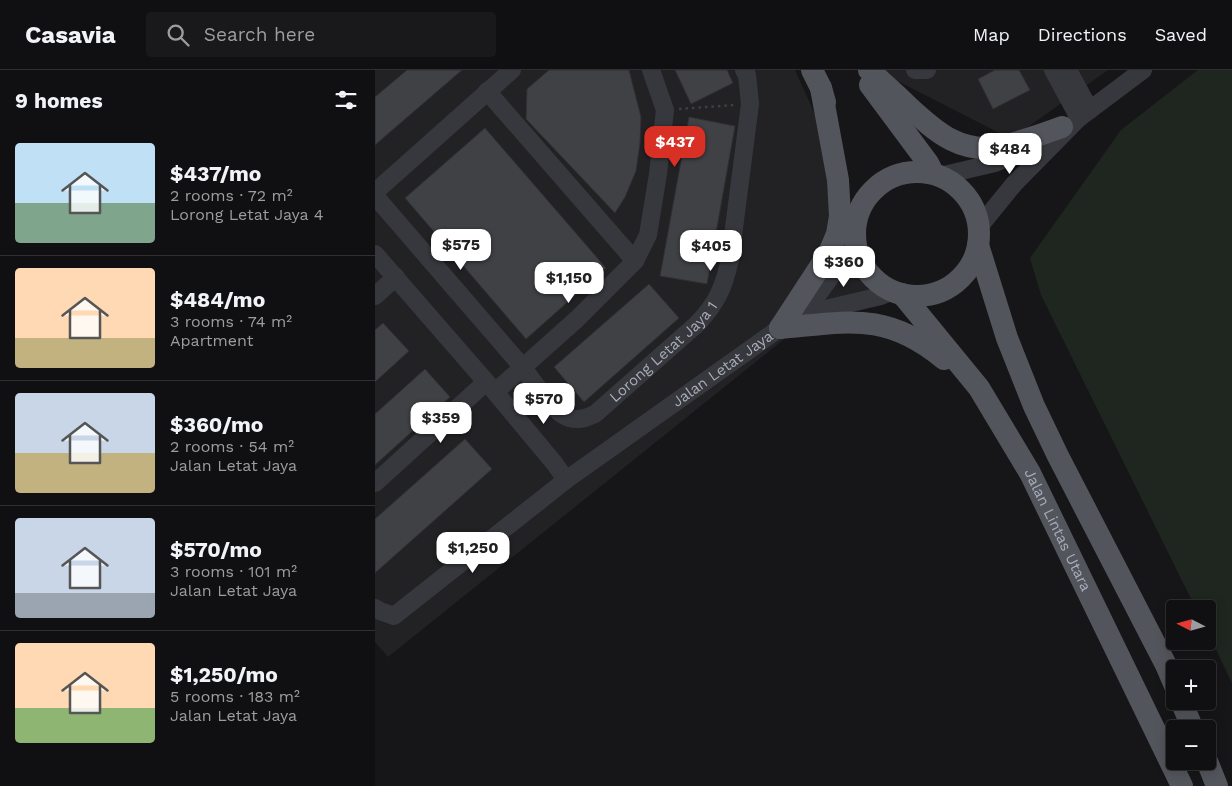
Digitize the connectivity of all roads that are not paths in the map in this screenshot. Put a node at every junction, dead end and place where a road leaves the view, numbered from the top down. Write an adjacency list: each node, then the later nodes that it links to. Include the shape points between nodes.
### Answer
1 (512, 70): 12 (street)
2 (651, 70): 20 (street, via 665,110 648,235)
3 (744, 70): 26 (street, Lorong Letat Jaya 1, via 750,104 730,259 720,294 711,309 602,408 584,419 572,420 562,415)
4 (859, 70): 14 (main road)
5 (869, 70): 13 (main road, via 935,130 967,146 1003,146)
6 (915, 70): 7 (street)
7 (927, 70)
8 (1053, 70): 13 (street)
9 (1068, 70): 13 (street)
10 (1143, 70): 13 (street)
11 (816, 79): 17 (main road); 25 (main road, via 838,180 840,216 829,253)
12 (487, 91): 15 (street); 20 (street)
13 (1077, 119): 14 (street, via 1007,158 979,168); 18 (street, via 1014,184)
14 (937, 174): 17 (main road, via 909,172 887,179 869,195); 18 (main road, via 955,184 967,196 975,210)
15 (375, 192)
16 (375, 196): 26 (street)
17 (857, 226): 22 (main road, via 861,259 873,278); 24 (street, Jalan Letat Jaya, via 852,247)
18 (979, 236): 22 (main road, via 971,264 959,280 941,291 922,296); 32 (main road, via 1007,338 1034,406)
19 (375, 254): 21 (street)
20 (635, 261): 26 (street)
21 (396, 277): 23 (street); 27 (street)
22 (897, 292): 24 (street); 28 (main road, Jalan Lintas Utara)
23 (375, 296)
24 (804, 314): 25 (street, Jalan Letat Jaya)
25 (780, 328): 28 (main road, via 853,322 896,329 932,349); 29 (street, Jalan Letat Jaya)
26 (523, 367): 27 (street)
27 (490, 387): 29 (street); 30 (street)
28 (979, 388): 34 (main road, Jalan Lintas Utara, via 1030,473)
29 (566, 480): 31 (street, Jalan Letat Jaya, via 394,616)
30 (375, 483)
31 (375, 608)
32 (1166, 665)
33 (1211, 770): 35 (main road)
34 (1182, 786)
35 (1217, 786)

